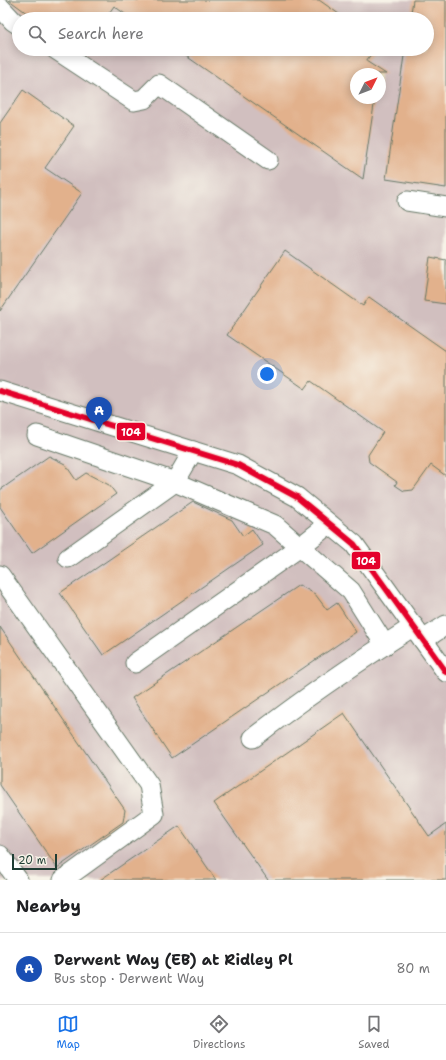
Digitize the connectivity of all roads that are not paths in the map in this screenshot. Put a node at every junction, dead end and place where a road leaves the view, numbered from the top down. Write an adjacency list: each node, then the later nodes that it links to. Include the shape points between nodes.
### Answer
1 (0, 7): 2 (street)
2 (12, 20)
3 (66, 56): 4 (street, via 134,101 144,99 159,84)
4 (268, 160)
5 (407, 201): 6 (street)
6 (446, 207)
7 (0, 391): 9 (street)
8 (37, 435): 10 (street)
9 (193, 451): 10 (street); 11 (street, via 238,465 297,497)
10 (175, 482): 12 (street, via 275,525); 13 (street)
11 (329, 524): 12 (street); 16 (street, via 354,544)
12 (300, 547): 17 (street, via 351,591); 18 (street)
13 (68, 558)
14 (0, 575): 23 (street, via 149,785 154,814)
15 (446, 625): 16 (street)
16 (418, 633): 17 (street); 19 (street)
17 (385, 645): 20 (street)
18 (135, 663)
19 (446, 672)
20 (253, 738)
21 (0, 855): 22 (street)
22 (18, 880)
23 (63, 880)

